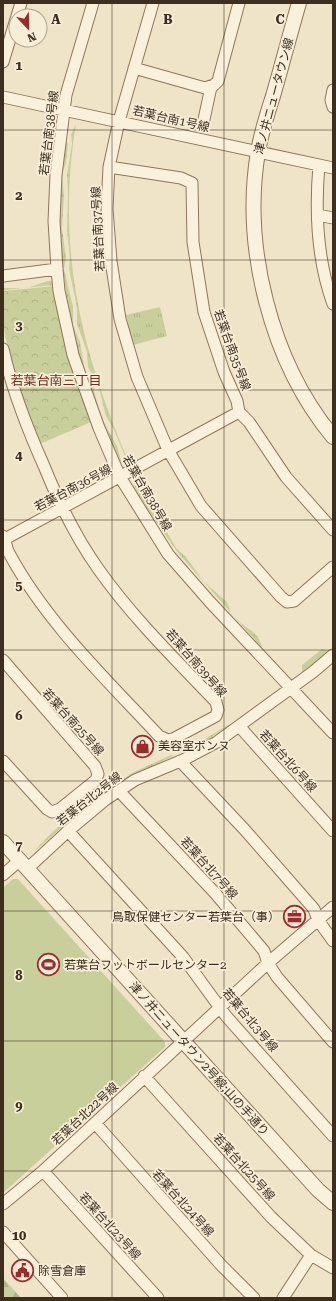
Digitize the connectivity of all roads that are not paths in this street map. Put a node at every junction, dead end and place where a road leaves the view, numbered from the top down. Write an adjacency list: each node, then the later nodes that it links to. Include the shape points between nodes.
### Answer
1 (93, 3): 12 (street, 若葉台南38号線)
2 (153, 3): 7 (street, 若葉台南37号線)
3 (240, 3): 8 (street, via 218,81)
4 (299, 3): 15 (street, 津ノ井ニュータウン線)
5 (8, 45): 6 (street)
6 (3, 62)
7 (134, 68): 8 (street, via 202,87); 13 (street, 若葉台南37号線)
8 (211, 87): 14 (street)
9 (333, 90): 11 (street)
10 (3, 97): 12 (street, 若葉台南1号線)
11 (333, 107)
12 (63, 109): 13 (street, 若葉台南1号線); 21 (street, 若葉台南38号線, via 55,190)
13 (120, 121): 15 (street, 若葉台南1号線); 17 (street, 若葉台南37号線)
14 (203, 124)
15 (258, 151): 16 (street, 若葉台南1号線); 26 (street, 津ノ井ニュータウン線, via 253,224 265,298 276,337 292,374)
16 (319, 165): 18 (street, 若葉台南1号線); 19 (street, via 316,201)
17 (109, 167): 25 (street, 若葉台南35号線, via 181,178 192,183 193,242 204,312 224,372 238,401); 27 (street, 若葉台南37号線, via 107,209 110,260 120,319 137,377)
18 (333, 168)
19 (318, 215): 20 (street); 23 (street, via 321,257)
20 (333, 218)
21 (57, 269): 22 (street); 28 (street, 若葉台南38号線, via 59,291 73,355 98,428)
22 (3, 276)
23 (333, 304)
24 (3, 349): 29 (street, 若葉台南39号線, via 21,413)
25 (239, 412): 27 (street, 若葉台南36号線); 30 (street, 若葉台南35号線, via 249,422 286,477)
26 (333, 436)
27 (168, 450): 28 (street, 若葉台南36号線); 32 (street, via 201,506 284,600 294,601)
28 (120, 477): 29 (street, 若葉台南36号線); 35 (street, 若葉台南38号線, via 168,554)
29 (62, 508): 31 (street, 若葉台南36号線); 31 (street, 若葉台南39号線, via 82,546 116,592 216,702 216,716 168,740 159,736 52,617 8,551)
30 (333, 530)
31 (4, 538)
32 (333, 567)
33 (333, 655): 35 (street, 若葉台北2号線)
34 (3, 660): 38 (street, 若葉台南25号線, via 95,766 98,776 60,809 52,812)
35 (291, 688): 36 (street, 若葉台北2号線); 37 (street, 若葉台南38号線)
36 (239, 726): 39 (street, 若葉台北2号線, via 217,742); 42 (street, 若葉台北6号線)
37 (333, 733)
38 (3, 761)
39 (180, 761): 40 (street, 若葉台北2号線, via 135,780); 47 (street, via 314,909)
40 (119, 791): 41 (street, 若葉台北2号線); 49 (street, 若葉台北7号線, via 215,894 264,951)
41 (68, 831): 44 (street, 若葉台北2号線); 50 (street, 若葉台北3号線, via 184,957)
42 (333, 831)
43 (3, 842): 44 (street, 津ノ井ニュータウン2号線;山の手通り)
44 (24, 865): 45 (street, 若葉台北2号線); 51 (street, 津ノ井ニュータウン2号線;山の手通り)
45 (3, 876)
46 (333, 907): 47 (street, 若葉台北22号線)
47 (318, 920): 48 (street); 49 (street, 若葉台北22号線)
48 (333, 941)
49 (268, 963): 50 (street, 若葉台北22号線); 52 (street, 若葉台北7号線)
50 (220, 1006): 51 (street, 若葉台北22号線); 55 (street, 若葉台北3号線, via 226,1016)
51 (182, 1041): 53 (street, 若葉台北22号線); 57 (street, 津ノ井ニュータウン2号線;山の手通り, via 318,1190)
52 (333, 1042)
53 (144, 1076): 54 (street, 若葉台北22号線); 60 (street, 若葉台北25号線, via 271,1217)
54 (95, 1123): 56 (street, 若葉台北22号線); 64 (street, 若葉台北24号線, via 221,1265)
55 (333, 1136)
56 (43, 1171): 58 (street, 若葉台北22号線); 63 (street, 若葉台北23号線)
57 (333, 1203)
58 (3, 1204)
59 (3, 1232): 62 (street)
60 (312, 1255): 61 (street, 若葉台北25号線); 65 (street)
61 (333, 1268)
62 (62, 1298)
63 (158, 1298)
64 (254, 1298)
65 (283, 1298)

